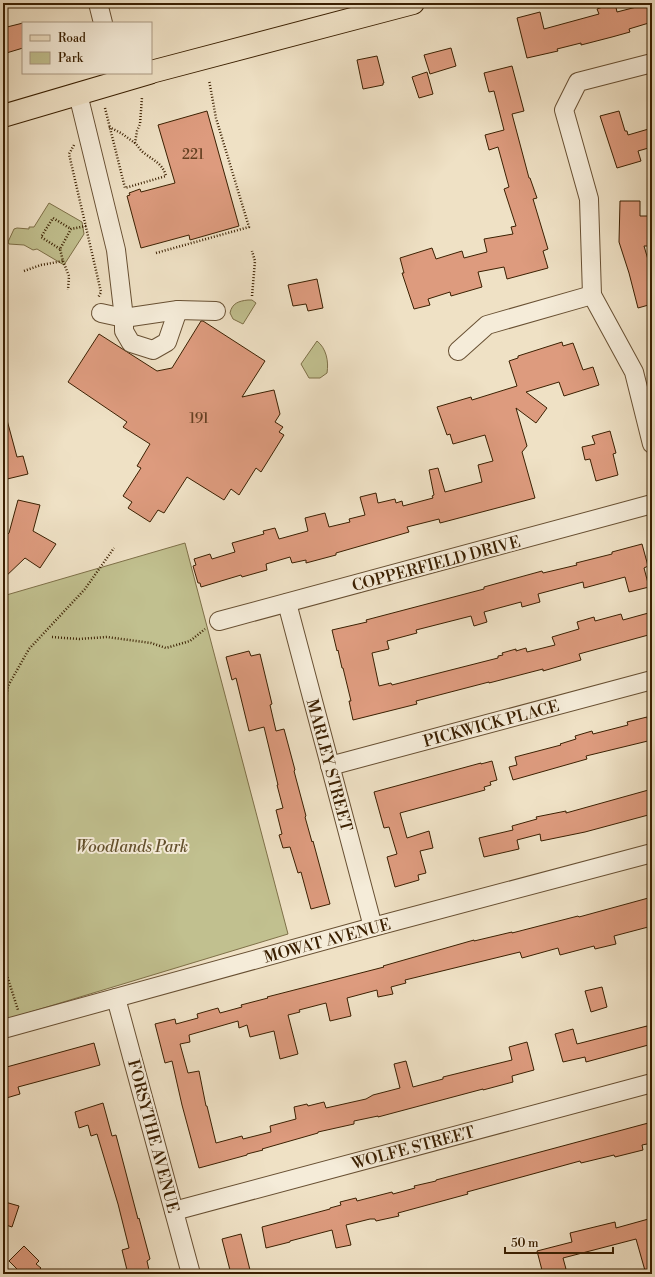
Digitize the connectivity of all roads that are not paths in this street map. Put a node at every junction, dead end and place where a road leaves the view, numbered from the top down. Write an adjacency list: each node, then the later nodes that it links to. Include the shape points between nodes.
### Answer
1 (98, 3): 3 (street)
2 (413, 3): 5 (main road)
3 (103, 22)
4 (652, 63): 10 (street, via 578,82 564,110 589,199)
5 (152, 72)
6 (142, 74): 7 (main road)
7 (117, 77): 8 (main road)
8 (78, 94): 9 (main road); 14 (street, via 116,250)
9 (3, 116)
10 (592, 295): 15 (street, via 487,325); 16 (street, via 634,372)
11 (99, 306): 14 (street)
12 (178, 310): 13 (street); 14 (street); 14 (street, via 167,342 153,350 131,343 124,331)
13 (216, 311)
14 (124, 318)
15 (458, 351)
16 (652, 444)
17 (652, 504): 18 (street, COPPERFIELD DRIVE)
18 (287, 603): 19 (street, COPPERFIELD DRIVE); 21 (street, MARLEY STREET)
19 (213, 624)
20 (652, 680): 21 (street, PICKWICK PLACE)
21 (330, 766): 23 (street, MARLEY STREET)
22 (652, 853): 23 (street, MOWAT AVENUE)
23 (372, 927): 24 (street, MOWAT AVENUE)
24 (116, 998): 25 (street, MOWAT AVENUE); 27 (street, FORSYTHE AVENUE)
25 (3, 1029)
26 (652, 1083): 27 (street, WOLFE STREET)
27 (174, 1211): 28 (street, FORSYTHE AVENUE)
28 (191, 1274)

